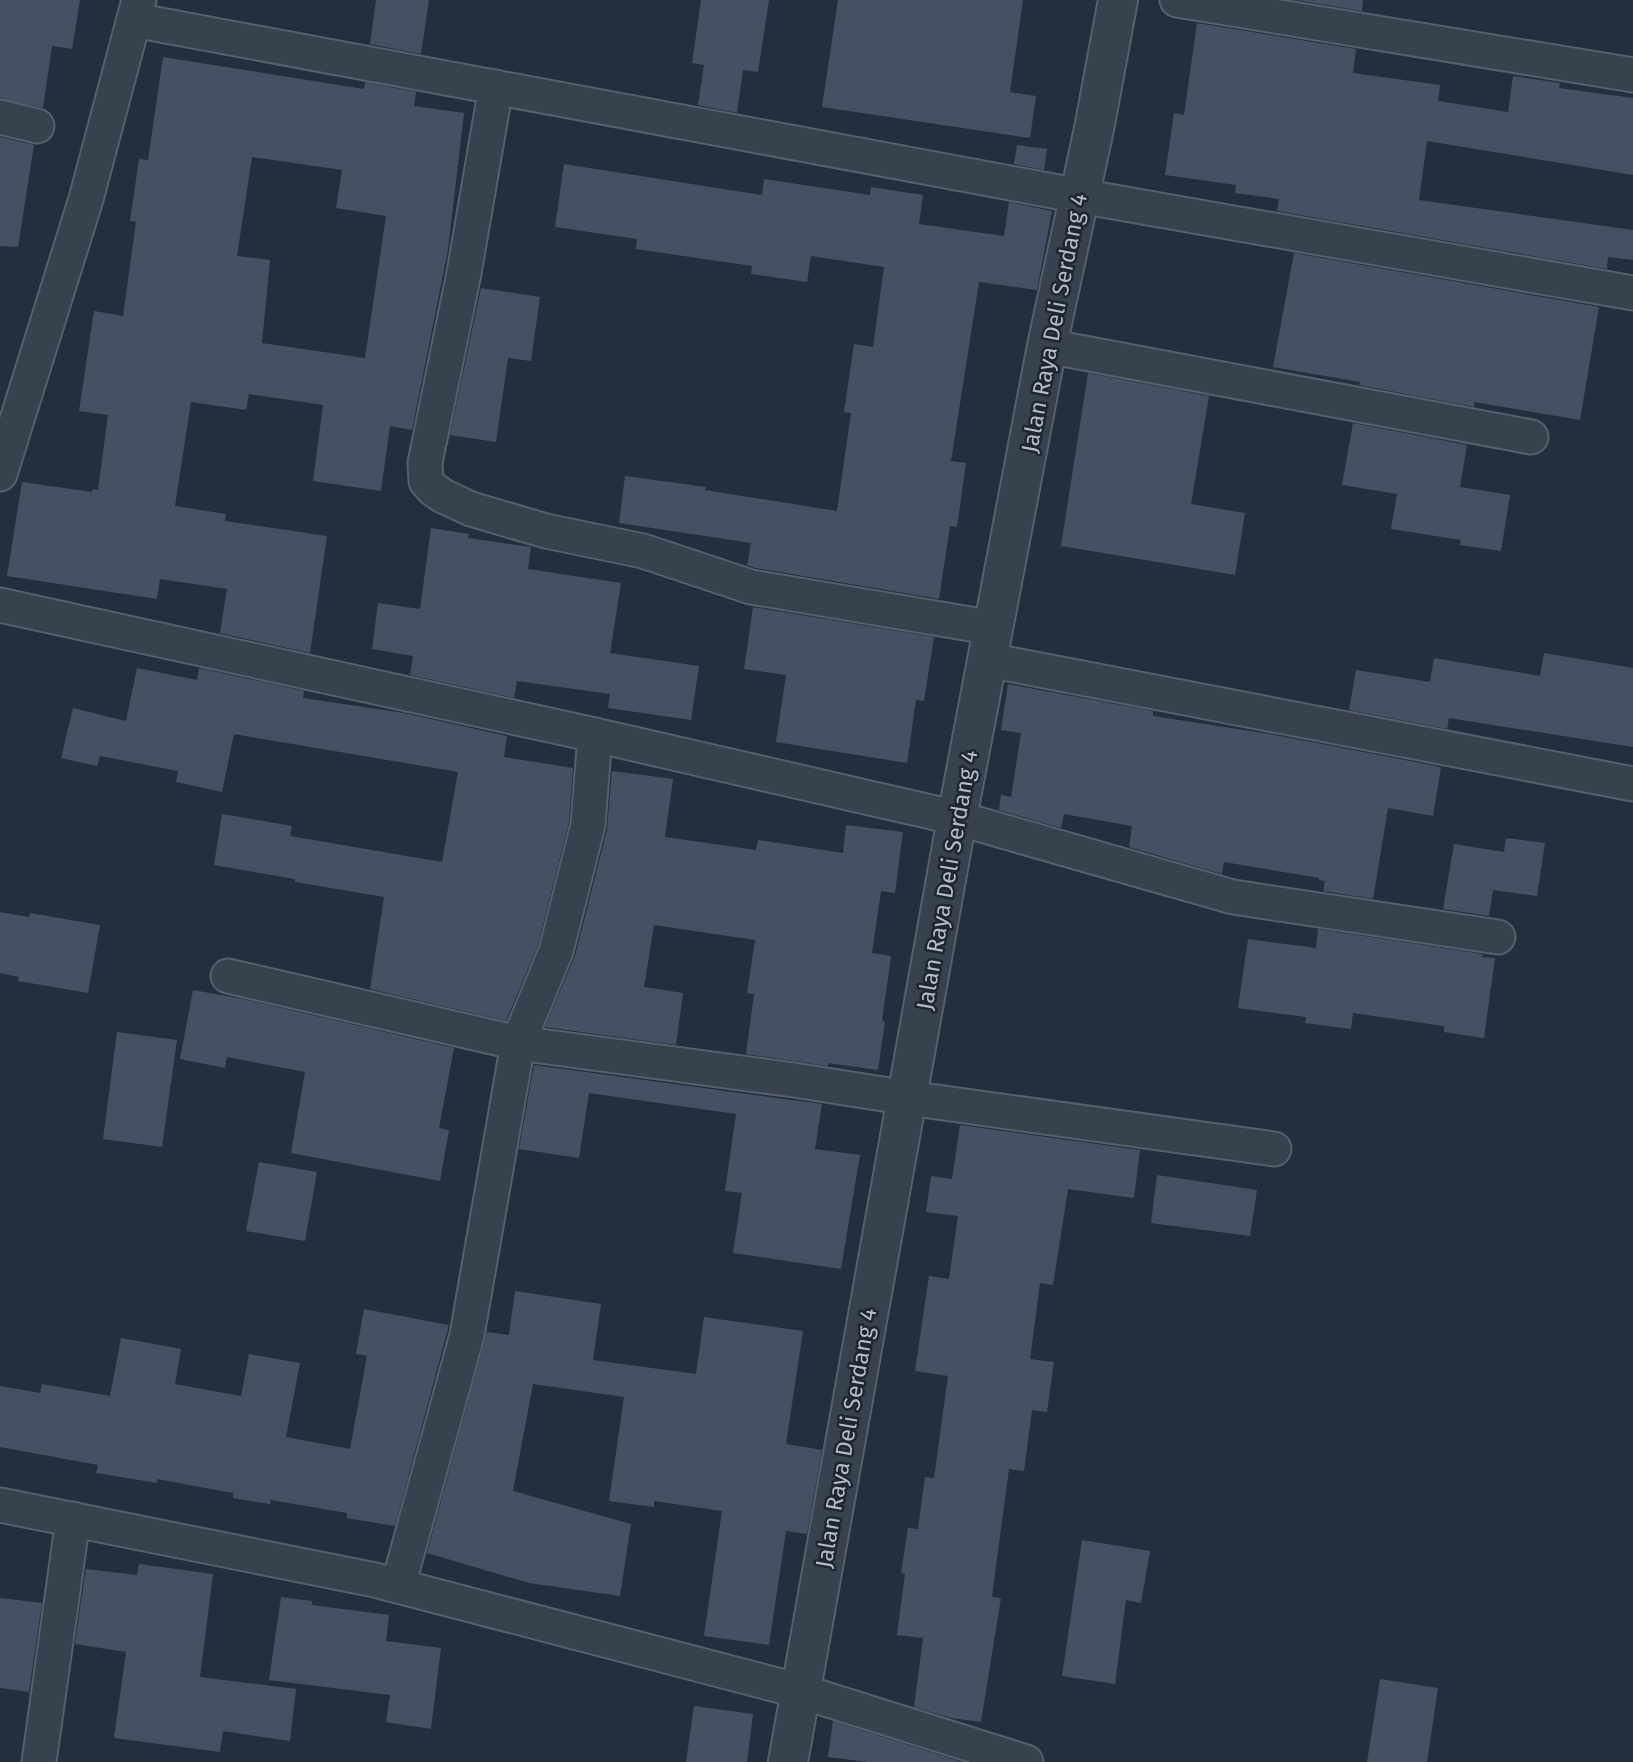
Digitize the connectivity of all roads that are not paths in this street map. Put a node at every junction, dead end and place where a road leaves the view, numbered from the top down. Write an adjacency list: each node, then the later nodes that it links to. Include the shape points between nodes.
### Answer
1 (1118, 0): 8 (street, Jalan Raya Deli Serdang 4)
2 (1177, 0): 4 (street)
3 (137, 10): 5 (street); 12 (street, via 86,199)
4 (1633, 75)
5 (495, 87): 8 (street); 14 (street, via 464,273 425,463 426,481 433,489 471,509 546,531 643,551 751,587)
6 (0, 117): 7 (street)
7 (37, 126)
8 (1080, 196): 9 (street); 10 (street, Jalan Raya Deli Serdang 4)
9 (1633, 293)
10 (1047, 346): 11 (street); 14 (street, Jalan Raya Deli Serdang 4)
11 (1531, 437)
12 (0, 474)
13 (0, 605): 15 (street)
14 (991, 644): 16 (street); 17 (street, Jalan Raya Deli Serdang 4)
15 (595, 735): 17 (street); 20 (street, via 587,825 575,875 556,951)
16 (1633, 784)
17 (957, 818): 18 (street, via 1233,897); 21 (street, Jalan Raya Deli Serdang 4)
18 (1498, 937)
19 (228, 976): 20 (street)
20 (518, 1043): 21 (street); 25 (street, via 467,1335)
21 (908, 1098): 22 (street); 26 (street, Jalan Raya Deli Serdang 4)
22 (1273, 1149)
23 (0, 1505): 24 (street)
24 (73, 1519): 25 (street); 27 (street)
25 (398, 1586): 26 (street)
26 (800, 1690): 28 (street, Jalan Raya Deli Serdang 4); 29 (street)
27 (39, 1762)
28 (788, 1762)
29 (1026, 1762)

